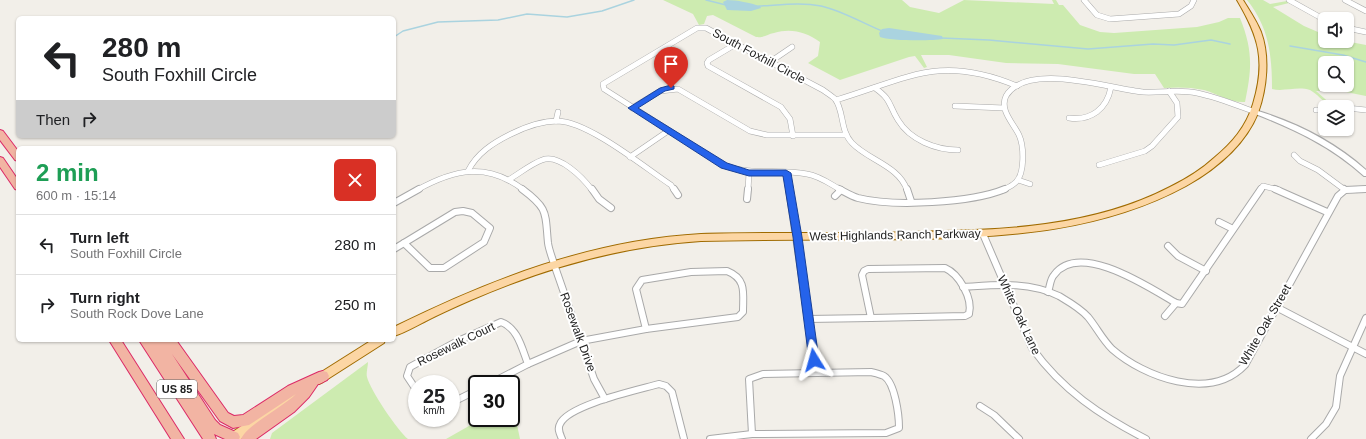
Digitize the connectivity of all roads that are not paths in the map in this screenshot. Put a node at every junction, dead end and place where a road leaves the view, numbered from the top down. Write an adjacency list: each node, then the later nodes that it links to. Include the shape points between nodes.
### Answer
1 (1084, 0): 2 (street, via 1097,14 1110,19 1179,14 1191,6)
2 (1194, 0)
3 (1240, 0): 24 (main road, West Highlands Ranch Parkway, via 1256,30 1262,52 1261,94)
4 (1289, 0): 7 (street)
5 (1345, 0): 6 (street)
6 (1366, 11)
7 (1318, 16)
8 (1354, 29): 9 (street)
9 (1366, 32)
10 (736, 44): 12 (street, South Foxhill Circle); 19 (street, South Foxhill Circle, via 706,28 697,28 603,84 604,89); 30 (street, via 710,60 708,66 781,107 790,119)
11 (792, 47): 12 (street)
12 (770, 62): 17 (street, South Foxhill Circle, via 823,90)
13 (1017, 86): 14 (street, via 1045,78); 15 (street, via 991,76 939,69 921,72); 20 (street, via 1006,96)
14 (1111, 87): 16 (street, via 1142,92); 25 (street, via 1110,98 1097,113 1086,119)
15 (875, 88): 17 (street); 32 (street, via 888,98 898,121 907,132 936,148)
16 (1169, 91): 24 (street, via 1204,94); 38 (street, via 1177,103 1178,117 1152,146 1145,151)
17 (836, 100): 29 (street)
18 (955, 106): 20 (street)
19 (632, 108): 27 (street, South Foxhill Circle); 30 (street, via 663,89 678,89 750,131 767,135)
20 (1004, 108): 44 (street, via 1020,138 1022,164)
21 (1354, 109): 22 (street)
22 (1366, 110)
23 (558, 112): 26 (street)
24 (1255, 112): 42 (street, via 1289,124 1315,138); 59 (main road, West Highlands Ranch Parkway, via 1245,134 1196,177 1146,202 1078,222)
25 (1069, 118)
26 (556, 121): 35 (street, via 586,128); 39 (street, via 536,124 514,132 479,154)
27 (668, 131): 35 (street); 40 (street, South Foxhill Circle, via 724,166)
28 (0, 133): 34 (highway)
29 (846, 135): 30 (street); 53 (street, via 860,150 900,176)
30 (793, 136)
31 (0, 144): 36 (highway, via 10,159)
32 (958, 150)
33 (1294, 155): 49 (street)
34 (16, 156)
35 (630, 157): 50 (street, via 671,185)
36 (16, 159)
37 (0, 160): 45 (highway)
38 (1098, 165)
39 (468, 171): 43 (street, Rosewalk Drive, via 489,172); 54 (street, Rosewalk Drive, via 433,180)
40 (749, 173): 41 (street, South Foxhill Circle); 52 (street)
41 (786, 173): 48 (street, South Foxhill Circle, via 817,177); 60 (street)
42 (1366, 174)
43 (510, 179): 55 (street, via 543,158 554,158 583,177 599,199); 64 (street, Rosewalk Drive, via 537,200 544,210 548,222 548,244)
44 (1018, 180): 46 (street); 53 (street, South Foxhill Circle, via 1005,190 986,196)
45 (16, 184)
46 (1030, 184)
47 (1366, 189): 49 (street)
48 (841, 190): 51 (street); 53 (street, South Foxhill Circle, via 857,198 873,201)
49 (1345, 190): 56 (street, White Oak Street)
50 (678, 195)
51 (835, 196)
52 (747, 199)
53 (911, 201)
54 (396, 202)
55 (611, 208)
56 (1327, 212): 58 (street, via 1274,188 1263,186); 70 (street, White Oak Street)
57 (1219, 222): 58 (street)
58 (1234, 229): 65 (street)
59 (983, 234): 60 (main road, West Highlands Ranch Parkway); 66 (street, White Oak Lane)
60 (797, 237): 64 (main road, West Highlands Ranch Parkway, via 721,236 668,240 614,249); 74 (street)
61 (404, 243): 61 (street, via 455,212 472,213 490,228 484,242 444,268 430,268); 63 (street)
62 (1168, 246): 65 (street, via 1178,256)
63 (396, 249)
64 (554, 264): 76 (main road, West Highlands Ranch Parkway, via 481,290); 77 (street, Rosewalk Drive)
65 (1206, 270): 69 (street, via 1184,302)
66 (1004, 286): 67 (street, White Oak Street); 68 (street, White Oak Street, via 1032,286); 104 (street, White Oak Lane, via 1032,348 1050,372 1074,396 1099,414)
67 (963, 287): 72 (street, via 970,310 969,314 964,316); 72 (street, via 954,271 945,268 868,269 862,275)
68 (1048, 292): 69 (street, via 1055,274 1067,265 1084,262 1118,271); 70 (street, White Oak Street, via 1069,302 1087,316 1104,340 1129,361 1157,375 1201,384 1224,379 1241,369)
69 (1176, 303): 71 (street)
70 (1276, 307): 83 (street)
71 (1165, 316)
72 (871, 318): 74 (street)
73 (1366, 318): 83 (street)
74 (808, 319): 86 (street)
75 (646, 329): 75 (street, via 738,317 743,312 741,279 727,270 691,272 642,280 636,289); 77 (street)
76 (396, 331)
77 (581, 341): 85 (street); 91 (street, Rosewalk Drive, via 594,379)
78 (116, 342): 93 (highway, US 85)
79 (146, 342): 98 (highway, US 85)
80 (158, 342): 95 (highway, via 211,424)
81 (170, 342): 88 (highway, via 219,410 231,422 245,421 292,390)
82 (377, 342): 88 (main road)
83 (1354, 348): 84 (street); 105 (street, via 1340,376 1336,407 1326,424)
84 (1366, 354)
85 (528, 364): 87 (street); 89 (street, Rosewalk Court, via 512,327 501,322 456,342 410,367)
86 (816, 373): 94 (street, via 763,374 749,379); 94 (street, via 871,372 884,376 890,383 900,420 899,428 886,433)
87 (506, 375)
88 (323, 376): 90 (main road)
89 (408, 378)
90 (312, 384): 95 (main road); 99 (highway, via 290,409)
91 (605, 400): 100 (street, via 566,415 558,431); 101 (street, via 659,384 666,386 672,392)
92 (980, 406): 103 (street, via 994,414)
93 (169, 425): 96 (highway); 97 (highway, US 85)
94 (752, 434): 102 (street)
95 (233, 438)
96 (172, 439)
97 (178, 439)
98 (210, 439)
99 (247, 439)
100 (562, 439)
101 (684, 439)
102 (710, 439)
103 (1019, 439)
104 (1146, 439)
105 (1311, 439)

